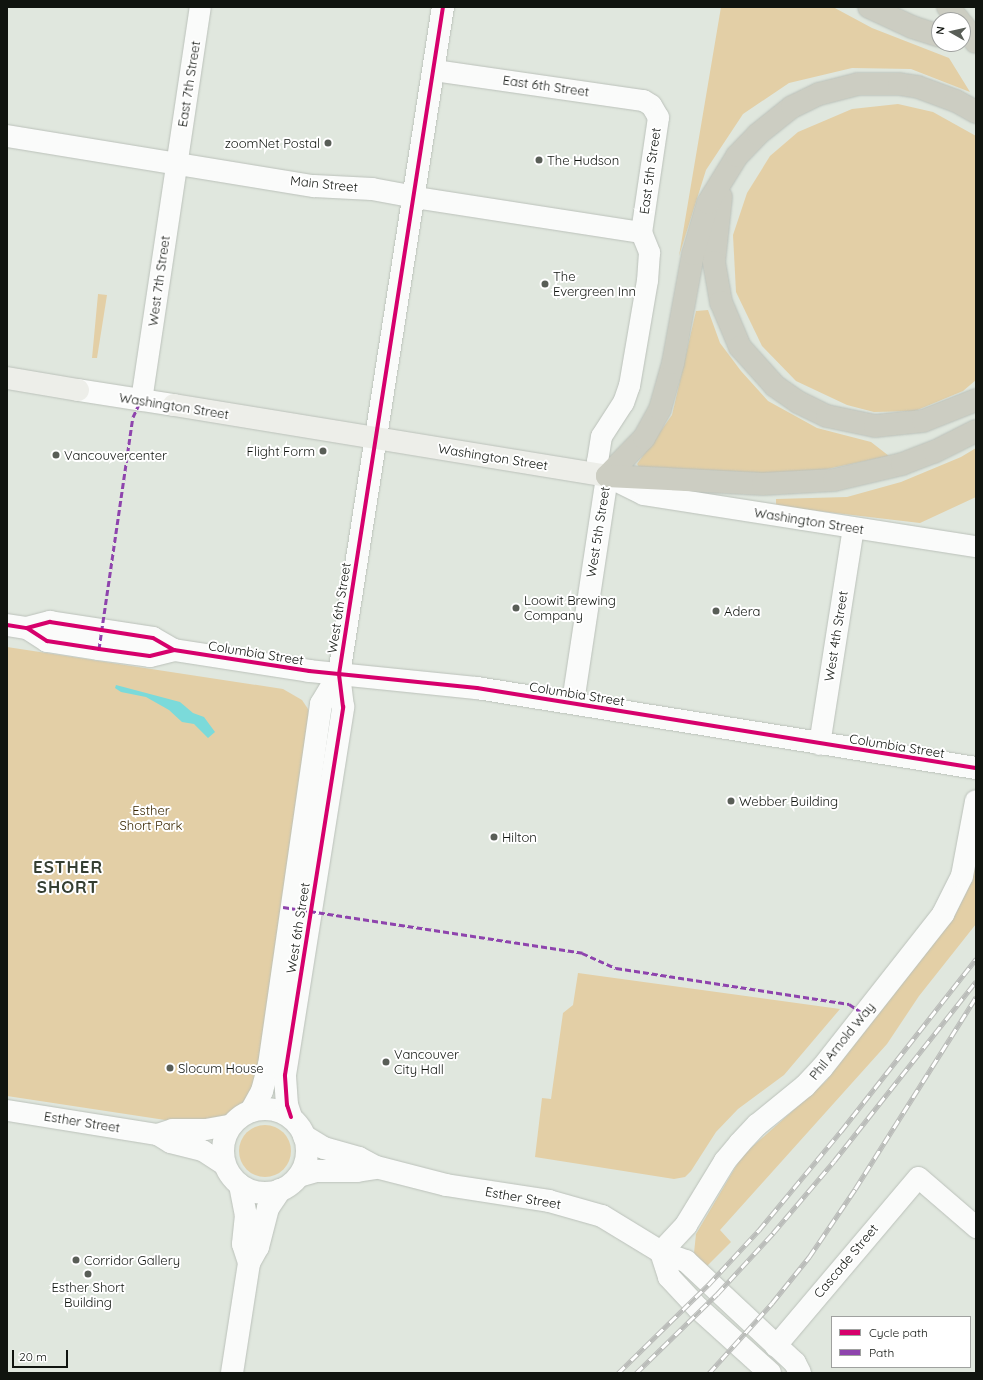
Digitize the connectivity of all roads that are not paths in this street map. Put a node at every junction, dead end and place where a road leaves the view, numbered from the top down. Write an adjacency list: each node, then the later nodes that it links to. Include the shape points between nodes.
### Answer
1 (200, 7): 9 (street, East 7th Street)
2 (443, 7): 5 (street)
3 (869, 7): 4 (highway)
4 (931, 33)
5 (434, 70): 6 (street, East 6th Street, via 643,100); 11 (street)
6 (656, 110): 12 (street, East 5th Street, via 658,117)
7 (976, 112): 10 (highway, via 956,100 918,87 878,83 841,87 818,94 792,107 771,122 737,156)
8 (7, 136): 9 (street, Main Street)
9 (177, 162): 11 (street, Main Street, via 314,186 372,189); 15 (street, West 7th Street)
10 (724, 180): 16 (highway, via 715,245 717,290 724,314 740,347 775,386 798,402 827,416 875,426 923,421); 20 (highway, via 708,203 692,254 672,363 660,409 644,438)
11 (415, 197): 12 (street, Main Street); 19 (street, West 6th Street)
12 (641, 232): 20 (street, West 5th Street, via 649,252 647,280 629,385 623,402 601,436 597,461)
13 (7, 378): 14 (main road, Washington Street)
14 (78, 390): 15 (street, Washington Street)
15 (141, 400): 17 (street, Washington Street)
16 (976, 400)
17 (174, 405): 19 (main road, Washington Street)
18 (976, 431): 20 (highway, via 934,452 902,464 834,480 763,484)
19 (375, 438): 20 (main road, Washington Street); 24 (street, West 6th Street)
20 (607, 476): 21 (street, Washington Street, via 643,494); 25 (street, West 5th Street)
21 (853, 528): 22 (street, Washington Street); 26 (street, West 4th Street)
22 (976, 546)
23 (17, 626): 24 (street, Columbia Street, via 47,641 92,648 150,656 174,650)
24 (339, 674): 25 (street, Columbia Street, via 415,680); 30 (street, West 6th Street, via 321,704 269,1065 262,1091); 31 (street, West 6th Street, via 342,707 285,1075 287,1106)
25 (573, 702): 26 (street, Columbia Street)
26 (819, 744): 27 (street, Columbia Street)
27 (976, 768)
28 (976, 801): 41 (street, Phil Arnold Way, via 962,876 943,914 822,1068 805,1086 757,1124 735,1149 686,1225)
29 (7, 1110): 33 (street, Esther Street)
30 (251, 1111): 31 (street, via 272,1109); 32 (street)
31 (291, 1117): 34 (street)
32 (232, 1124): 33 (street, Esther Street, via 205,1129 172,1129); 35 (street, via 224,1141)
33 (157, 1134): 35 (street, Esther Street, via 170,1142 202,1150)
34 (304, 1136): 36 (street, Esther Street, via 324,1148 359,1158); 37 (street, via 307,1155)
35 (225, 1165): 38 (street)
36 (376, 1167): 37 (street, Esther Street, via 357,1171 317,1171); 41 (street, Esther Street, via 446,1185 573,1207 602,1216 622,1226)
37 (299, 1176): 39 (street)
38 (240, 1185): 39 (street, via 257,1192); 42 (street, via 246,1216 243,1244)
39 (280, 1190): 42 (street, via 268,1208 258,1247)
40 (976, 1227): 43 (street, Cascade Street, via 918,1177)
41 (661, 1252): 43 (street, Esther Street, via 686,1261); 44 (street, via 669,1277)
42 (249, 1263): 45 (street)
43 (775, 1346): 47 (street, Esther Street, via 796,1363)
44 (759, 1370): 46 (street, via 769,1359)
45 (232, 1373)
46 (789, 1373)
47 (800, 1373)

